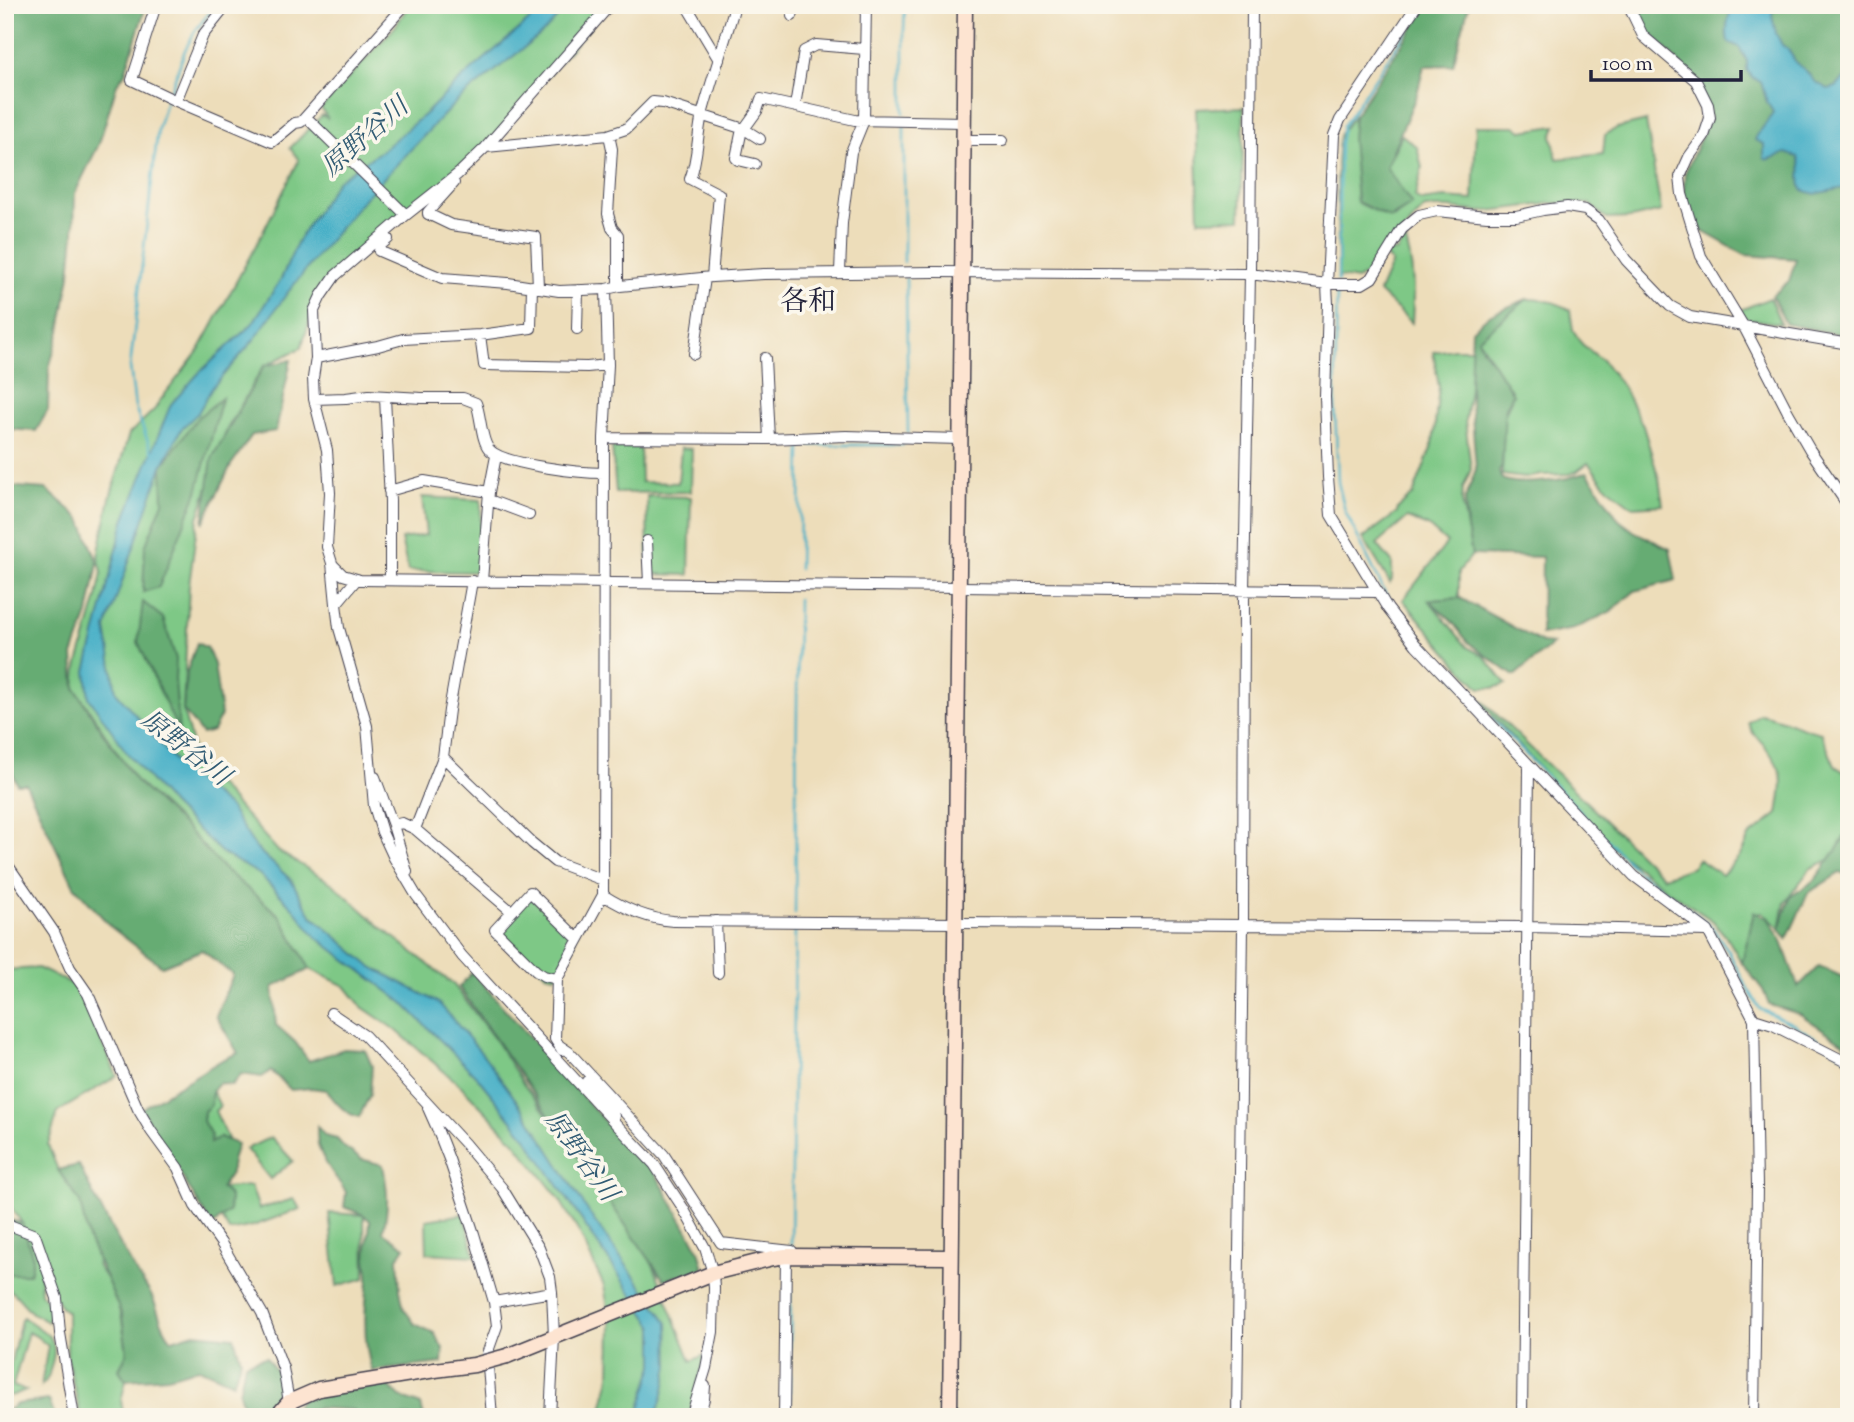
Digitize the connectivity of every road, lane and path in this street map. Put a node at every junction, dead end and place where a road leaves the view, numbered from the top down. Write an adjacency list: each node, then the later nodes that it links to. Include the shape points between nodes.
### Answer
1 (156, 5): 16 (street, via 132,80)
2 (227, 5): 16 (street, via 204,35)
3 (405, 5): 19 (street)
4 (610, 5): 27 (street)
5 (686, 5): 15 (street)
6 (736, 5): 15 (street)
7 (795, 5): 13 (street)
8 (866, 5): 14 (street)
9 (965, 5): 21 (street)
10 (1252, 5): 33 (street)
11 (1417, 5): 35 (street, via 1334,135)
12 (1629, 5): 40 (street, via 1643,36 1696,80 1708,105 1710,118 1704,136 1680,177 1682,194 1701,256)
13 (792, 16)
14 (864, 49): 17 (street, via 816,46 804,51); 20 (street)
15 (719, 60): 18 (street)
16 (176, 101): 19 (street, via 272,142)
17 (795, 106): 20 (street); 22 (street, via 761,99)
18 (702, 116): 22 (street); 23 (street, via 653,102 626,129); 34 (street, via 690,179 719,194)
19 (306, 117): 30 (street)
20 (864, 120): 21 (street); 31 (street, via 851,152)
21 (964, 122): 25 (street)
22 (743, 129): 24 (street); 28 (street, via 736,158)
23 (609, 135): 27 (street); 36 (street, via 608,214 618,235)
24 (760, 139)
25 (963, 140): 26 (street); 32 (street)
26 (1003, 140)
27 (486, 148): 29 (street)
28 (755, 164)
29 (458, 174): 30 (street); 37 (street, via 428,214 451,225 536,237)
30 (402, 212): 37 (street, via 408,220 379,251 442,278); 45 (street, via 335,276 321,296 314,312)
31 (839, 272): 32 (street); 34 (street)
32 (962, 272): 33 (street); 52 (street)
33 (1250, 274): 35 (street); 67 (street)
34 (708, 277): 36 (street); 44 (street)
35 (1327, 284): 40 (street, via 1362,284 1372,278 1402,229 1419,215 1437,211 1516,216 1567,207 1585,210 1599,220 1626,260 1670,306 1690,317); 68 (street, via 1325,397 1331,515)
36 (618, 286): 38 (street)
37 (535, 287): 39 (street); 42 (street, via 531,328)
38 (606, 289): 39 (street); 47 (street)
39 (578, 290): 41 (street)
40 (1744, 327): 43 (street); 57 (street, via 1810,450)
41 (577, 329)
42 (480, 335): 45 (street, via 403,340); 47 (street, via 484,365)
43 (1849, 344)
44 (694, 354)
45 (316, 358): 49 (street)
46 (765, 358): 51 (street)
47 (608, 365): 50 (street)
48 (385, 397): 49 (street); 53 (street, via 463,398 476,403 486,447); 55 (street)
49 (314, 399): 60 (street, via 327,450 327,547)
50 (604, 438): 51 (street); 54 (street)
51 (769, 439): 52 (street)
52 (960, 439): 66 (street)
53 (496, 456): 54 (street, via 559,469); 56 (street)
54 (604, 472): 64 (street)
55 (389, 491): 56 (street, via 424,481); 62 (street)
56 (489, 496): 58 (street); 63 (street)
57 (1849, 507)
58 (529, 515)
59 (648, 541): 65 (street)
60 (332, 563): 61 (street, via 343,575); 69 (street)
61 (357, 579): 62 (street); 69 (street)
62 (390, 579): 63 (street)
63 (477, 581): 64 (street); 70 (street)
64 (604, 583): 65 (street); 76 (street)
65 (649, 583): 66 (street)
66 (959, 587): 67 (street); 81 (street)
67 (1244, 591): 68 (street); 82 (street)
68 (1378, 592): 72 (street, via 1416,645)
69 (335, 604): 71 (street, via 367,726)
70 (443, 757): 74 (street); 76 (street, via 555,862)
71 (370, 763): 73 (street); 77 (street, via 382,832)
72 (1529, 766): 83 (street); 84 (street, via 1634,876)
73 (393, 825): 74 (street, via 402,823); 77 (street)
74 (415, 829): 79 (street)
75 (5, 861): 103 (street, via 54,932 88,994 144,1120 178,1168 195,1206 262,1313 283,1368)
76 (603, 880): 78 (street)
77 (411, 886): 93 (street, via 462,956)
78 (603, 895): 80 (street, via 658,920); 85 (street)
79 (511, 911): 85 (street, via 530,892); 87 (street, via 495,930 536,971)
80 (716, 921): 81 (street); 86 (street)
81 (955, 923): 82 (street); 97 (street)
82 (1243, 926): 83 (street); 111 (street)
83 (1527, 927): 84 (street); 112 (street)
84 (1708, 931): 89 (street)
85 (578, 939): 87 (street)
86 (718, 973)
87 (557, 979): 90 (street, via 555,1039)
88 (331, 1013): 92 (street, via 365,1036)
89 (1754, 1019): 91 (street); 113 (street)
90 (559, 1046): 93 (street, via 606,1102); 96 (street, via 664,1155 721,1243)
91 (1849, 1066)
92 (423, 1099): 99 (street, via 502,1188 539,1248); 100 (street, via 449,1159)
93 (627, 1136): 98 (street, via 654,1164 683,1208 705,1248)
94 (5, 1221): 104 (street, via 34,1235 57,1298)
95 (786, 1256): 96 (street); 98 (street); 109 (street)
96 (804, 1256): 97 (street)
97 (951, 1258): 110 (street)
98 (710, 1274): 101 (street); 102 (street, via 713,1332)
99 (552, 1292): 100 (street); 101 (street)
100 (494, 1302): 105 (street, via 497,1326 487,1354)
101 (560, 1334): 103 (street, bridge, via 474,1365 318,1389); 106 (street)
102 (706, 1368): 107 (street); 108 (street)
103 (285, 1410)
104 (74, 1417)
105 (492, 1417)
106 (550, 1417)
107 (691, 1417)
108 (699, 1417)
109 (784, 1417)
110 (950, 1417)
111 (1237, 1417)
112 (1522, 1417)
113 (1755, 1417)

